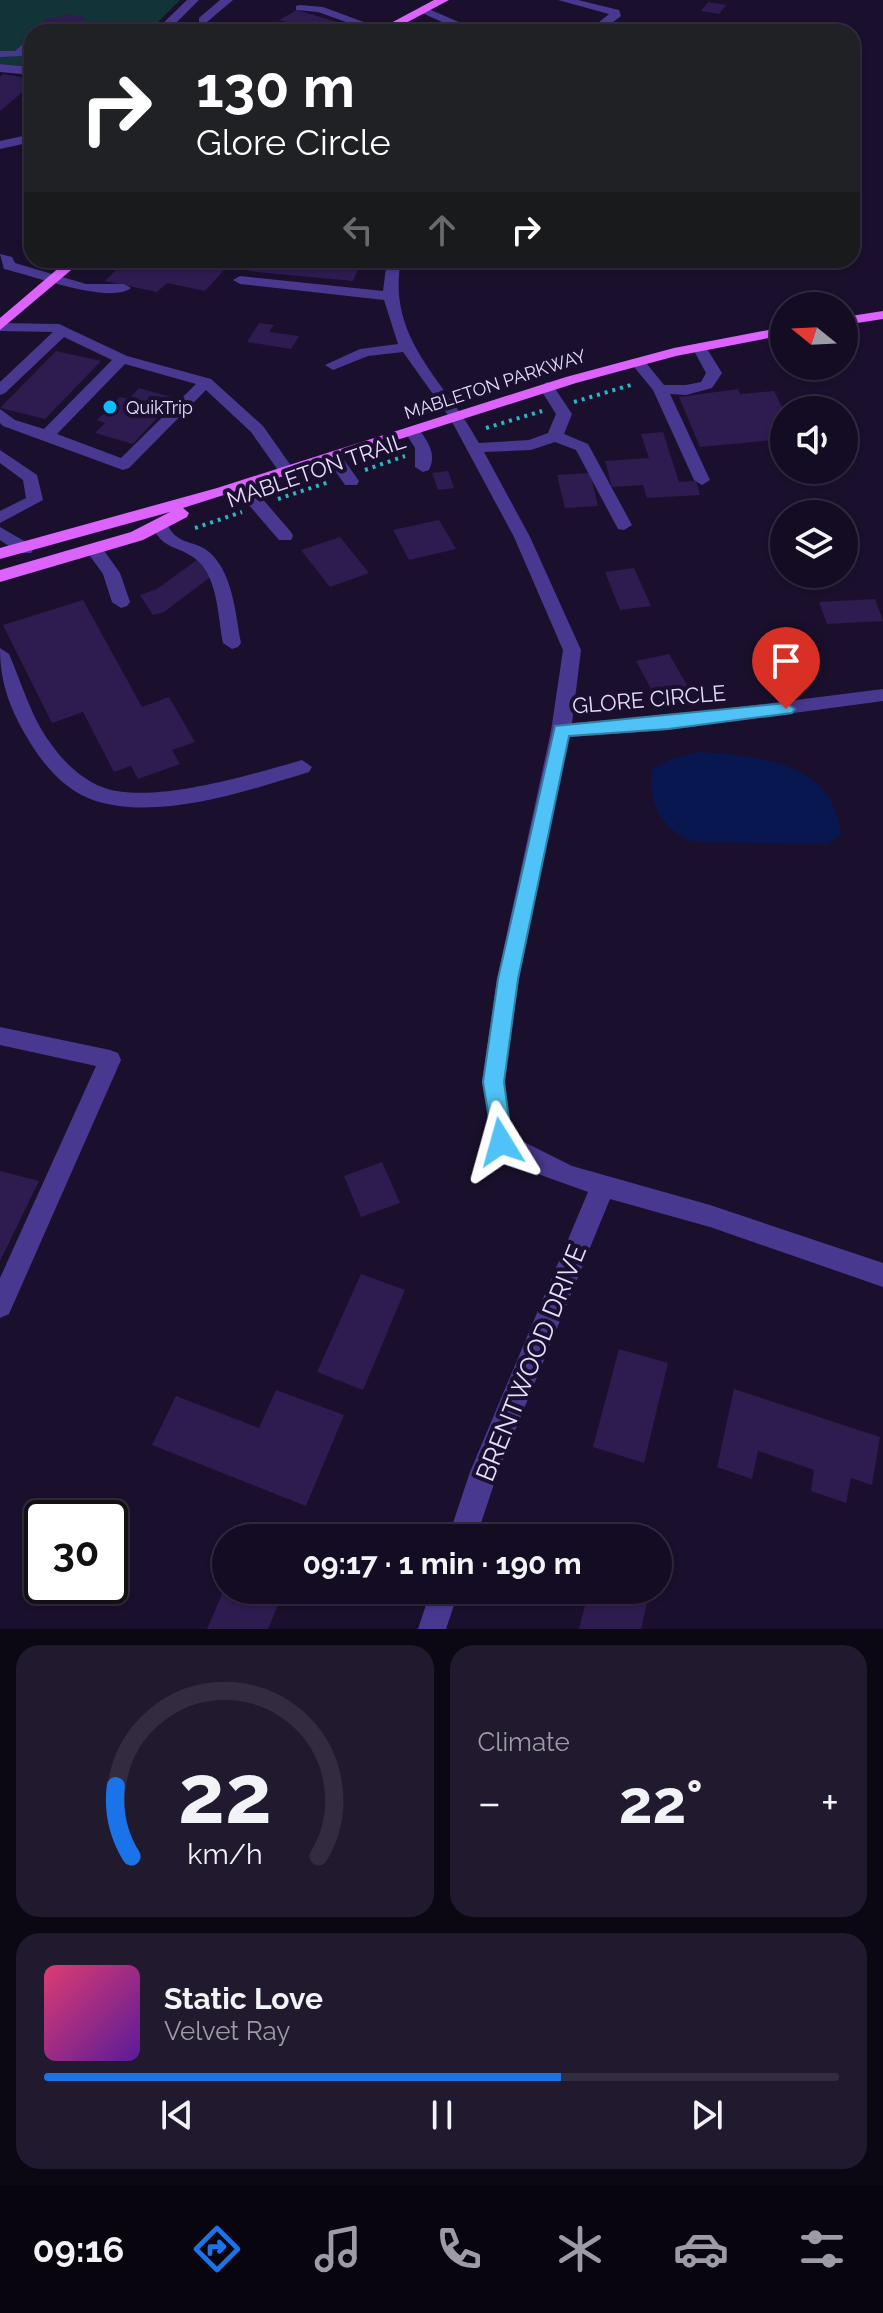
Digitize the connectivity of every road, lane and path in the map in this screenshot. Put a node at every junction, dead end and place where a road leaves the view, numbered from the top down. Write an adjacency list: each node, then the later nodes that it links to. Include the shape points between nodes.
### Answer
1 (193, 0): 10 (street)
2 (227, 0): 8 (street)
3 (443, 0): 6 (main road)
4 (564, 0): 16 (street, via 615,12)
5 (300, 8): 9 (street)
6 (424, 10): 14 (main road); 15 (street)
7 (265, 19): 11 (street)
8 (203, 20)
9 (353, 20): 12 (street); 13 (street)
10 (168, 24)
11 (272, 24)
12 (347, 24)
13 (362, 24)
14 (397, 24)
15 (455, 24)
16 (604, 24)
17 (24, 47): 18 (street, via 18,54)
18 (0, 54)
19 (0, 68): 20 (street)
20 (24, 70)
21 (24, 140): 22 (street)
22 (0, 145)
23 (0, 258): 26 (street, via 9,266)
24 (67, 268): 26 (main road)
25 (393, 268): 29 (street)
26 (56, 277): 28 (street, via 85,288); 32 (main road)
27 (240, 280): 29 (street)
28 (124, 288)
29 (391, 296): 36 (street)
30 (883, 315): 31 (main road)
31 (858, 319)
32 (0, 327): 33 (street)
33 (62, 331): 38 (street); 43 (street)
34 (770, 334): 37 (main road, MABLETON PARKWAY)
35 (331, 347): 36 (street, via 341,362 365,352)
36 (407, 347): 46 (street)
37 (699, 347): 39 (main road, MABLETON PARKWAY); 41 (street, via 714,373 707,385 686,390)
38 (122, 359): 40 (street); 48 (street)
39 (638, 362): 41 (street); 42 (main road, MABLETON PARKWAY)
40 (206, 382): 48 (street, via 123,465); 55 (street, via 257,429)
41 (656, 384): 44 (path); 57 (street)
42 (547, 387): 44 (street); 46 (main road, MABLETON PARKWAY)
43 (0, 390)
44 (559, 406): 49 (street, via 564,414); 50 (path)
45 (0, 414): 48 (street, via 9,423)
46 (457, 416): 47 (main road, MABLETON PARKWAY); 50 (street)
47 (413, 432): 51 (street); 53 (main road, MABLETON PARKWAY)
48 (47, 435)
49 (555, 436): 50 (street, via 531,445); 62 (street, via 582,447)
50 (471, 441): 74 (street, via 522,537 572,650)
51 (424, 450): 54 (street); 56 (path, MABLETON TRAIL)
52 (0, 455): 61 (street, via 31,478 35,500)
53 (333, 456): 55 (main road, MABLETON PARKWAY); 56 (street)
54 (423, 467)
55 (286, 470): 58 (main road, MABLETON PARKWAY)
56 (349, 479): 60 (path, MABLETON TRAIL)
57 (702, 480)
58 (242, 486): 59 (main road, MABLETON PARKWAY); 60 (street)
59 (223, 492): 63 (main road, MABLETON PARKWAY); 66 (main road, MABLETON PARKWAY)
60 (259, 506): 63 (path, MABLETON TRAIL); 65 (street)
61 (0, 518)
62 (624, 525)
63 (162, 531): 67 (main road, MABLETON PARKWAY); 71 (street, via 178,546 203,555 219,581)
64 (0, 532): 66 (street)
65 (285, 536)
66 (25, 549): 68 (main road, MABLETON PARKWAY)
67 (94, 549): 69 (main road, MABLETON PARKWAY); 70 (street, via 111,573)
68 (0, 554)
69 (0, 576)
70 (121, 602)
71 (232, 643)
72 (0, 654): 75 (street, via 37,739 76,783 104,796 150,800)
73 (883, 695): 74 (street, GLORE CIRCLE)
74 (561, 731): 77 (street, via 508,979 493,1082 501,1142 536,1164)
75 (302, 767)
76 (0, 1036): 79 (street, via 110,1060)
77 (602, 1188): 78 (street, via 685,1208); 80 (street, BRENTWOOD DRIVE)
78 (883, 1275)
79 (0, 1306)
80 (467, 1524)
81 (440, 1604): 82 (street)
82 (432, 1629)

